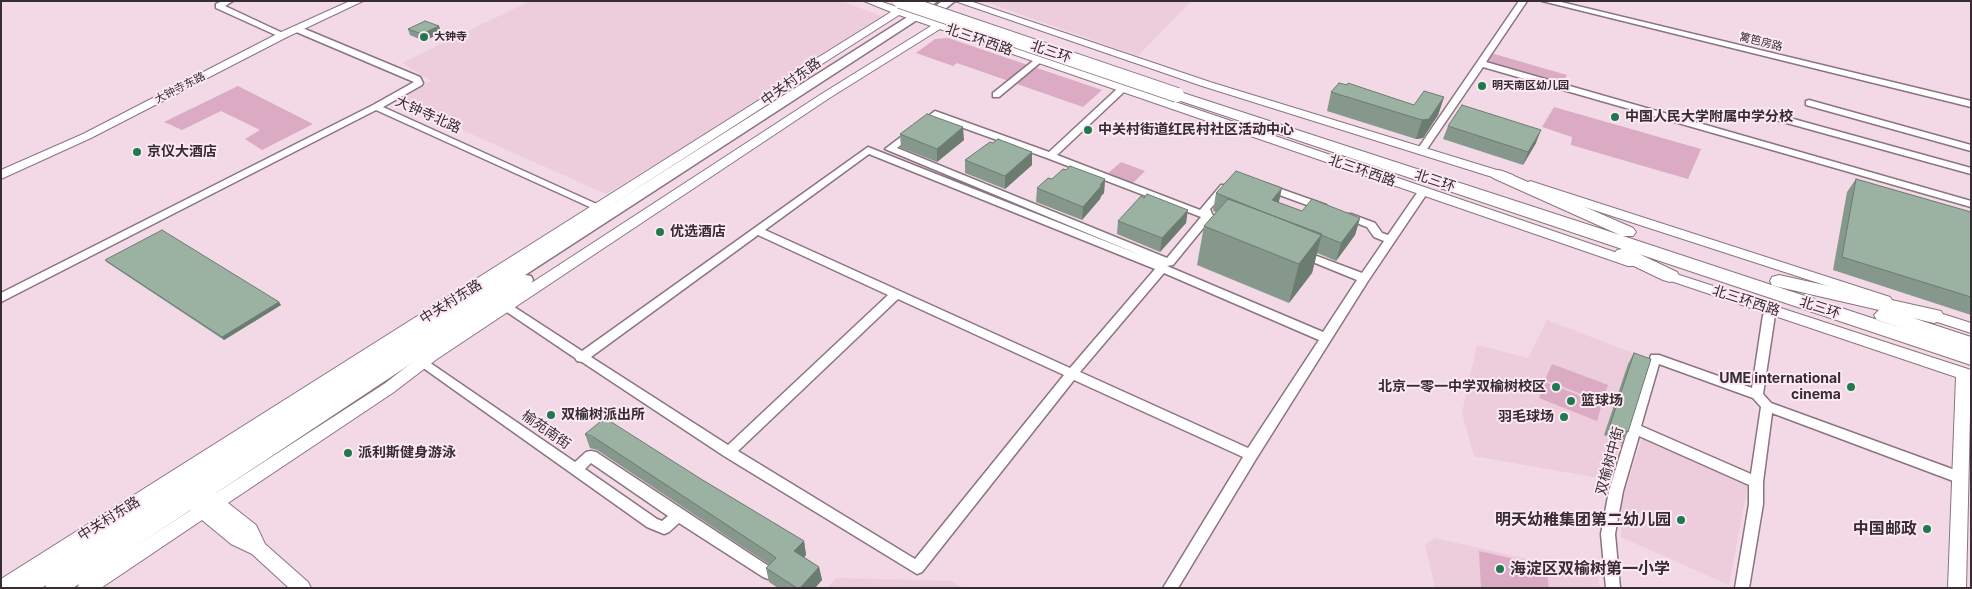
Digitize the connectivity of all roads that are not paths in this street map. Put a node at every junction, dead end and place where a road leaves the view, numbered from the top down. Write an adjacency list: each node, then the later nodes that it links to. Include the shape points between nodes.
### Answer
1 (229, 1): 15 (street, via 219,6)
2 (358, 1): 13 (street, 大钟寺东路)
3 (869, 1): 9 (street, 北三环西路)
4 (949, 1): 10 (main road)
5 (960, 1): 11 (street)
6 (977, 1): 14 (street, via 1028,18)
7 (1523, 1): 18 (street)
8 (1546, 1): 23 (street, 篱笆房路)
9 (898, 6): 10 (street, 北三环西路); 10 (street, 中关村东路); 20 (highway, 北三环, bridge); 38 (street, 中关村东路, via 795,82)
10 (925, 10): 12 (street); 16 (street, 北三环西路); 20 (highway, 北三环); 38 (main road, 中关村东路); 52 (main road, 中关村东路)
11 (1005, 16): 12 (street); 14 (street)
12 (989, 28): 16 (street)
13 (296, 29): 15 (street, 大钟寺东路); 24 (street, 大钟寺北路, via 417,79 419,83)
14 (1045, 30): 29 (street, via 1206,84)
15 (283, 35): 32 (street, 大钟寺东路, via 87,136)
16 (974, 38): 17 (street, 北三环西路)
17 (1038, 60): 19 (street, 北三环西路); 21 (street)
18 (1480, 63): 29 (street); 37 (street)
19 (1122, 89): 25 (street, 北三环西路); 30 (street)
20 (1181, 91): 27 (highway, 北三环); 43 (highway, 北三环)
21 (996, 95)
22 (1809, 103): 28 (street)
23 (1971, 104)
24 (376, 107): 38 (street, 大钟寺北路); 51 (street)
25 (1184, 110): 27 (highway); 36 (street, 北三环西路)
26 (1768, 115): 31 (street)
27 (1289, 132): 40 (highway, 北三环)
28 (1971, 148)
29 (1422, 150): 33 (street)
30 (1050, 156): 39 (street); 39 (street, via 935,114 890,149 1169,263)
31 (1971, 171)
32 (1, 175)
33 (1499, 175): 43 (highway); 54 (street)
34 (1230, 183): 39 (street, via 1205,209)
35 (1254, 183): 44 (street, via 1371,225 1378,235)
36 (1423, 192): 44 (street); 47 (street, 北三环西路)
37 (1971, 204)
38 (604, 210): 74 (street, 中关村东路); 75 (main road, 中关村东路)
39 (1206, 216): 41 (street)
40 (1542, 217): 47 (highway); 49 (highway, 北三环)
41 (1223, 223)
42 (758, 231): 46 (street, via 868,150); 50 (street); 58 (street)
43 (1627, 232): 49 (highway, 北三环)
44 (1390, 239): 48 (street)
45 (1288, 248): 48 (street)
46 (1162, 268): 56 (street); 61 (street)
47 (1670, 276): 60 (street, 北三环西路)
48 (1364, 278): 56 (street)
49 (1780, 288): 54 (highway); 57 (highway, 北三环); 60 (highway, via 1911,348)
50 (896, 294): 61 (street); 65 (street)
51 (1, 298)
52 (500, 303): 58 (street); 59 (street, 中关村东路); 70 (main road, 中关村东路)
53 (1769, 315): 62 (street)
54 (1934, 316): 55 (street)
55 (1971, 328)
56 (1326, 338): 66 (street)
57 (1971, 344)
58 (581, 358): 65 (street)
59 (423, 362): 67 (street, 榆苑南街); 70 (street, 中关村东路, via 390,388)
60 (1969, 369): 68 (street)
61 (1071, 375): 65 (street, via 917,568); 66 (street)
62 (1757, 395): 63 (street); 64 (street, 双榆树中街, via 1655,358)
63 (1767, 406): 68 (street); 69 (street)
64 (1634, 428): 69 (street); 80 (street, 双榆树中街, via 1616,490 1608,534)
65 (728, 452)
66 (1251, 455): 79 (street)
67 (575, 469): 71 (street, via 591,456); 71 (street, 榆苑南街, via 652,523 664,528)
68 (1961, 478): 72 (street)
69 (1756, 482): 81 (street, via 1756,504)
70 (203, 501): 76 (main road, 中关村东路); 77 (street, 中关村东路); 78 (street, via 237,539 258,549)
71 (678, 515): 73 (street)
72 (1965, 524): 82 (street)
73 (768, 573)
74 (2, 588)
75 (24, 588)
76 (55, 588)
77 (86, 588)
78 (302, 588)
79 (1170, 588)
80 (1613, 588)
81 (1742, 588)
82 (1957, 588)

